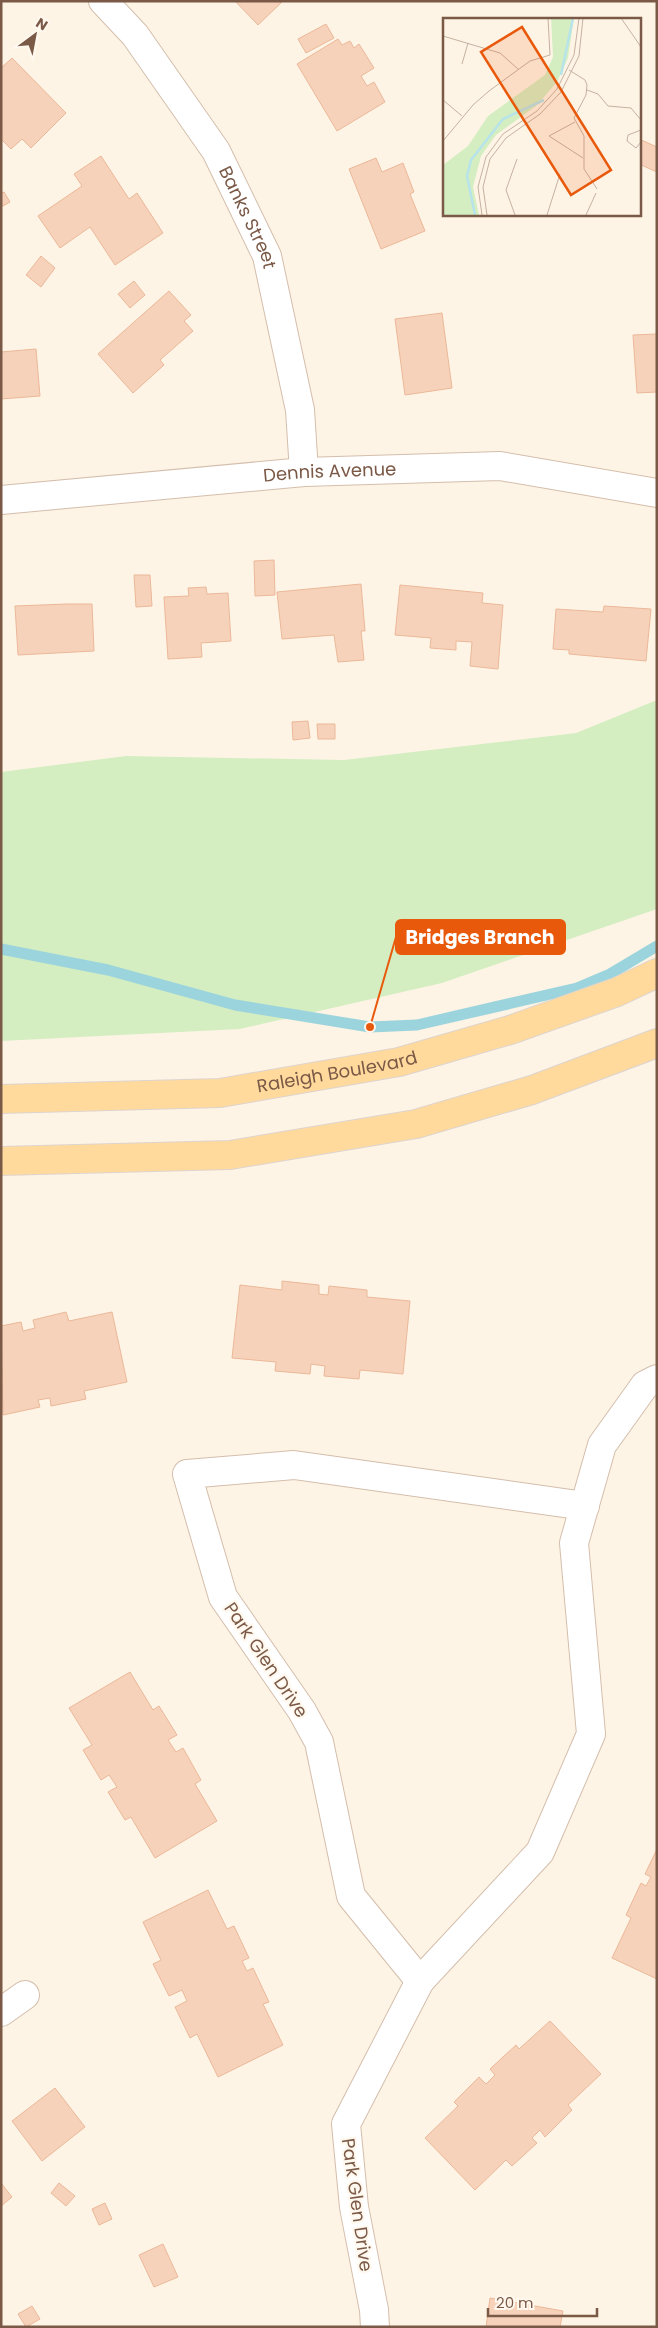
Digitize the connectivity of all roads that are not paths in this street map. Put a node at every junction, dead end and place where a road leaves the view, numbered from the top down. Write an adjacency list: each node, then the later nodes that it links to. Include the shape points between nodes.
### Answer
1 (103, 1): 2 (street, Banks Street, via 135,36 216,151 267,256 300,410)
2 (304, 472): 3 (street, Dennis Avenue, via 500,466); 4 (street, Dennis Avenue)
3 (657, 493)
4 (1, 500)
5 (657, 973): 7 (main road, Raleigh Boulevard, via 617,992 510,1030 400,1062 220,1093)
6 (657, 1043): 8 (main road, via 532,1090 416,1124 230,1155)
7 (1, 1099)
8 (1, 1161)
9 (657, 1379): 10 (street, Park Glen Drive, via 645,1385 602,1445)
10 (585, 1506): 11 (street, Park Glen Drive, via 574,1543 591,1734 540,1852); 11 (street, Park Glen Drive, via 294,1465 187,1474 223,1597 302,1711 318,1742 351,1896)
11 (420, 1982): 14 (street, Park Glen Drive, via 346,2124 354,2207)
12 (25, 1995): 13 (street)
13 (1, 2012)
14 (375, 2327)

